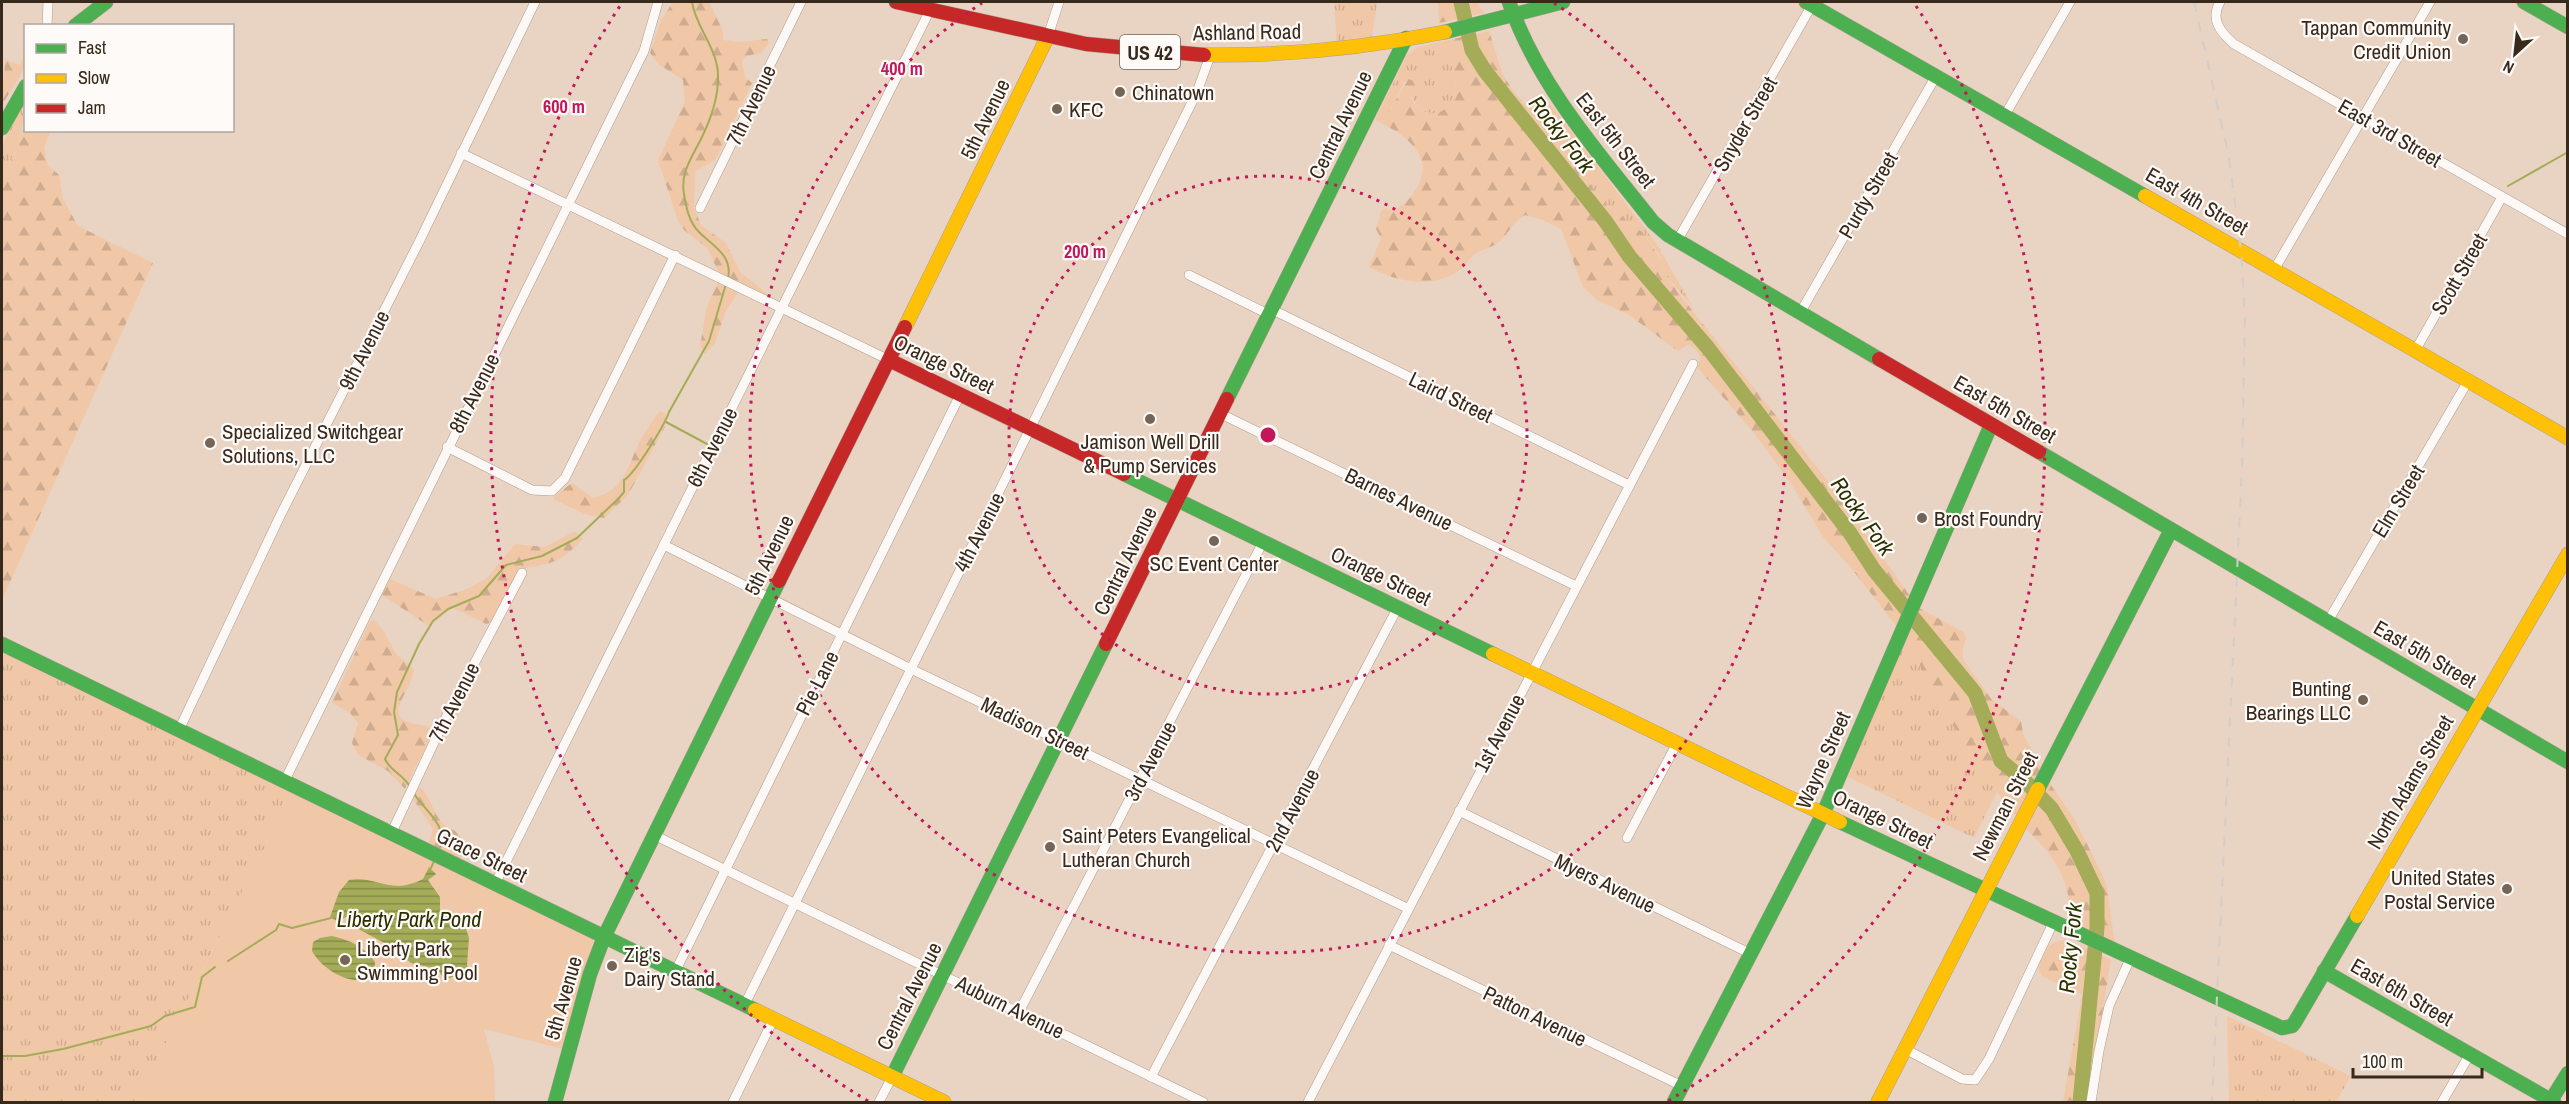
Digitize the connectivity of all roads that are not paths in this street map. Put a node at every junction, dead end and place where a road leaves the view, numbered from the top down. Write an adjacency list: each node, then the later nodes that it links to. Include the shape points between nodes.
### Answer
1 (48, 2): 17 (street)
2 (106, 2): 18 (main road)
3 (535, 2): 28 (street, 9th Avenue)
4 (658, 2): 30 (street, 8th Avenue, via 644,51)
5 (801, 2): 31 (street, 7th Avenue)
6 (896, 2): 15 (main road, Ashland Road / US 42)
7 (1059, 2): 20 (street)
8 (1509, 2): 16 (main road, East 5th Street)
9 (1563, 2): 16 (main road, Ashland Road / US 42)
10 (2070, 2): 25 (street)
11 (2220, 2): 26 (street, East 3rd Street, via 2215,14 2218,26 2234,44)
12 (2430, 2): 26 (street)
13 (2524, 2): 19 (main road)
14 (1809, 3): 23 (main road, East 4th Street); 33 (street, Snyder Street)
15 (930, 10): 20 (main road, Ashland Road / US 42); 37 (street, 6th Avenue)
16 (1513, 17): 21 (main road, Ashland Road / US 42); 33 (main road, East 5th Street, via 1537,67 1559,100 1653,222)
17 (47, 24)
18 (78, 24)
19 (2568, 27)
20 (1048, 36): 22 (main road, Ashland Road / US 42, via 1123,49); 41 (main road, 5th Avenue)
21 (1406, 38): 22 (main road, Ashland Road / US 42, via 1320,51); 38 (main road, Central Avenue)
22 (1210, 56): 47 (street, 4th Avenue, via 1197,92)
23 (1936, 76): 25 (main road, East 4th Street); 39 (street, Purdy Street)
24 (24, 90): 27 (main road)
25 (2005, 116): 35 (main road, East 4th Street)
26 (2363, 117): 29 (street, East 3rd Street); 35 (street)
27 (2, 128)
28 (461, 153): 30 (street, Orange Street); 66 (street, 9th Avenue, via 280,516)
29 (2502, 197): 32 (street, East 3rd Street); 40 (street, Scott Street)
30 (568, 203): 34 (street, Orange Street); 49 (street, 8th Avenue)
31 (700, 208)
32 (2568, 234)
33 (1677, 241): 39 (main road, East 5th Street)
34 (675, 255): 37 (street, Orange Street); 49 (street, via 568,472 552,490 532,490)
35 (2274, 270): 40 (main road, East 4th Street)
36 (1189, 275): 38 (street, Laird Street)
37 (783, 309): 41 (street, Orange Street); 54 (street, 6th Avenue)
38 (1271, 313): 45 (main road, Central Avenue); 50 (street, Laird Street)
39 (1800, 313): 46 (main road, East 5th Street)
40 (2415, 351): 43 (main road, East 4th Street)
41 (889, 360): 44 (main road, Orange Street); 58 (main road, 5th Avenue)
42 (1693, 364): 50 (street, 1st Avenue)
43 (2468, 381): 48 (main road, East 4th Street); 60 (street, Elm Street)
44 (960, 395): 47 (main road, Orange Street); 61 (street, Pie Lane)
45 (1221, 414): 51 (main road, Central Avenue); 57 (street, Barnes Avenue)
46 (1991, 425): 52 (main road, East 5th Street); 73 (main road, Wayne Street)
47 (1031, 429): 51 (main road, Orange Street); 63 (street, 4th Avenue)
48 (2568, 438)
49 (447, 447): 71 (street, 8th Avenue)
50 (1629, 484): 57 (street, 1st Avenue)
51 (1179, 501): 53 (main road, Orange Street); 67 (main road, Central Avenue)
52 (2170, 530): 60 (main road, East 5th Street); 80 (main road, Newman Street)
53 (1263, 542): 59 (main road, Orange Street); 70 (street, 3rd Avenue)
54 (664, 545): 58 (street, Madison Street); 79 (street, 6th Avenue)
55 (2568, 554): 65 (main road, North Adams Street)
56 (522, 573): 74 (street, 7th Avenue)
57 (1576, 586): 64 (street, 1st Avenue)
58 (771, 599): 61 (street, Madison Street); 75 (main road, 5th Avenue)
59 (1398, 607): 64 (main road, Orange Street); 77 (street, 2nd Avenue)
60 (2328, 621): 65 (main road, East 5th Street)
61 (842, 635): 63 (street, Madison Street); 78 (street, Pie Lane)
62 (2, 644): 66 (main road, Grace Street)
63 (911, 669): 67 (street, Madison Street); 81 (street, 4th Avenue)
64 (1532, 672): 68 (main road, Orange Street); 72 (street, 1st Avenue)
65 (2478, 709): 69 (main road, East 5th Street); 88 (main road, North Adams Street)
66 (179, 730): 71 (main road, Grace Street)
67 (1060, 739): 70 (street, Madison Street); 90 (main road, Central Avenue)
68 (1677, 743): 73 (main road, Orange Street); 76 (street)
69 (2568, 762)
70 (1141, 779): 77 (street, Madison Street); 92 (street, 3rd Avenue)
71 (284, 782): 74 (main road, Grace Street)
72 (1458, 812): 82 (street, 1st Avenue); 86 (street, Myers Avenue)
73 (1823, 814): 80 (main road, Orange Street); 86 (main road, Wayne Street)
74 (390, 834): 79 (main road, Grace Street)
75 (654, 834): 78 (street, Auburn Avenue); 84 (main road, 5th Avenue)
76 (1627, 838)
77 (1275, 843): 82 (street, Madison Street); 99 (street, 2nd Avenue)
78 (725, 869): 81 (street, Auburn Avenue); 89 (street, Pie Lane)
79 (495, 884): 84 (main road, Grace Street)
80 (1985, 891): 83 (main road, Orange Street); 95 (main road, Newman Street)
81 (795, 903): 90 (street, Auburn Avenue); 91 (street, 4th Avenue)
82 (1407, 908): 85 (street, 1st Avenue)
83 (2058, 925): 87 (main road, Orange Street); 95 (street, via 1975,1080 1962,1079)
84 (604, 937): 89 (main road, Grace Street); 101 (main road, 5th Avenue)
85 (1389, 945): 100 (street, Patton Avenue); 106 (street, 1st Avenue)
86 (1751, 954): 100 (main road, Wayne Street)
87 (2128, 958): 94 (main road, Orange Street); 109 (street, via 2109,1006)
88 (2324, 971): 94 (main road, North Adams Street, via 2295,1022); 96 (main road, East 6th Street)
89 (675, 972): 91 (main road, Grace Street)
90 (944, 975): 92 (street, Auburn Avenue); 98 (main road, Central Avenue)
91 (744, 1006): 93 (main road, Grace Street)
92 (1019, 1011): 99 (street, Auburn Avenue)
93 (773, 1020): 98 (main road, Grace Street); 102 (street)
94 (2287, 1028)
95 (1905, 1049): 108 (main road, Newman Street)
96 (2470, 1054): 110 (street); 111 (main road, East 6th Street)
97 (2568, 1073): 111 (main road)
98 (892, 1077): 103 (street, Central Avenue); 104 (main road, Grace Street)
99 (1151, 1077): 105 (street, Auburn Avenue)
100 (1682, 1086): 107 (main road, Wayne Street)
101 (555, 1102)
102 (733, 1102)
103 (879, 1102)
104 (944, 1102)
105 (1203, 1102)
106 (1308, 1102)
107 (1674, 1102)
108 (1878, 1102)
109 (2091, 1102)
110 (2442, 1102)
111 (2552, 1102)

